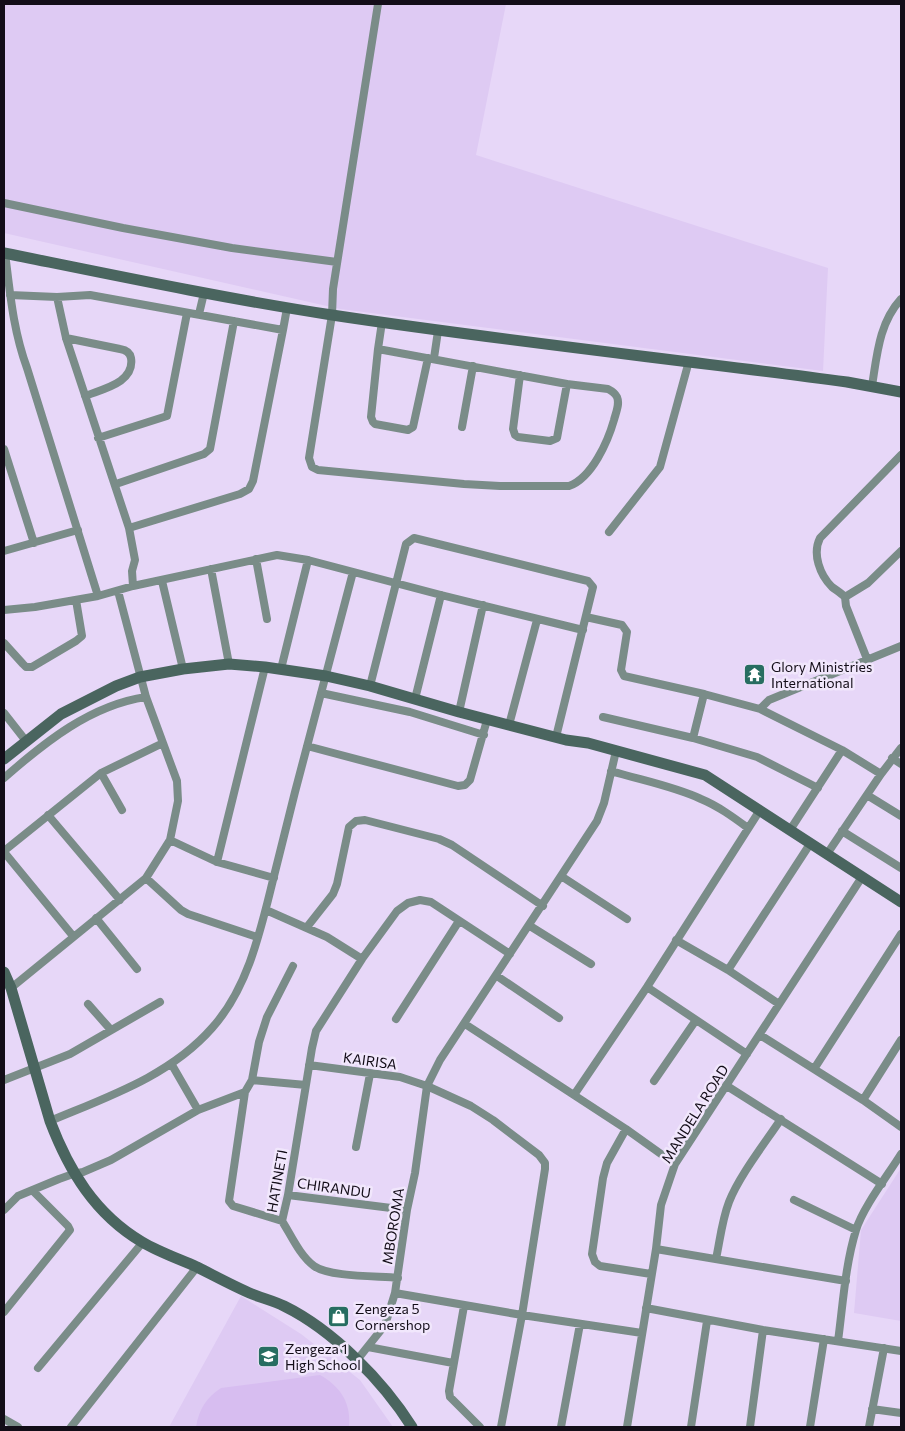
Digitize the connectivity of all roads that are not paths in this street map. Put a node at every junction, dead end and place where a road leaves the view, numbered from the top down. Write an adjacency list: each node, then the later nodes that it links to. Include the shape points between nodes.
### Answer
1 (378, 4): 4 (street)
2 (4, 203): 4 (street, via 223,246)
3 (4, 253): 5 (street); 6 (street)
4 (337, 262): 12 (street)
5 (204, 293): 9 (street); 11 (street)
6 (10, 295): 7 (street); 33 (street, via 19,346)
7 (58, 297): 10 (street, via 90,295); 17 (street)
8 (901, 299): 24 (street, via 883,327)
9 (287, 308): 12 (street); 15 (street)
10 (187, 313): 11 (street); 28 (street, via 166,416)
11 (199, 314): 13 (street)
12 (332, 315): 14 (street); 23 (street, via 309,458 318,470 464,484 573,485 587,472 609,439 618,398 608,389)
13 (234, 321): 15 (street); 31 (street, via 208,452)
14 (382, 322): 16 (street); 18 (street)
15 (283, 330): 32 (street, via 249,489)
16 (438, 331): 19 (street); 20 (street)
17 (66, 338): 26 (street); 26 (street, via 126,350 130,354 132,364 125,378)
18 (378, 349): 19 (street); 19 (street, via 371,419 375,424 408,430 414,425)
19 (431, 358): 21 (street)
20 (689, 361): 24 (street); 34 (street, via 660,467)
21 (473, 366): 22 (street); 27 (street)
22 (520, 375): 23 (street); 23 (street, via 514,428 518,437 550,441 557,438)
23 (566, 384)
24 (872, 386): 25 (street)
25 (901, 392)
26 (85, 396): 28 (street)
27 (462, 427)
28 (98, 438): 31 (street)
29 (4, 449): 35 (street)
30 (901, 455): 48 (street, via 816,545 824,576)
31 (116, 484): 32 (street)
32 (129, 528): 44 (street, via 135,560)
33 (78, 530): 35 (street); 47 (street)
34 (609, 532)
35 (34, 543): 36 (street)
36 (4, 551)
37 (901, 551): 48 (street, via 873,579)
38 (256, 559): 39 (street, via 277,555); 40 (street); 53 (street)
39 (308, 560): 41 (street); 62 (street)
40 (211, 569): 42 (street); 59 (street)
41 (353, 572): 43 (street); 63 (street)
42 (162, 581): 44 (street); 61 (street)
43 (395, 583): 46 (street); 52 (street, via 406,544 418,538 588,581 593,587); 65 (street)
44 (132, 586): 45 (street)
45 (118, 591): 47 (street); 64 (street)
46 (441, 595): 50 (street); 69 (street)
47 (98, 596): 49 (street)
48 (845, 597): 58 (street)
49 (76, 600): 51 (street); 56 (street, via 82,636 76,641 32,667 26,667)
50 (483, 605): 54 (street); 71 (street)
51 (4, 610)
52 (586, 617): 55 (street); 67 (street, via 622,625 626,629 620,670 624,676)
53 (267, 619)
54 (537, 620): 55 (street); 75 (street)
55 (582, 630): 77 (street)
56 (4, 643)
57 (901, 646): 58 (street)
58 (867, 659): 70 (street, via 768,700)
59 (228, 664): 60 (street); 61 (street)
60 (265, 667): 62 (street); 105 (street)
61 (183, 669): 64 (street)
62 (280, 669): 63 (street)
63 (326, 676): 65 (street); 66 (street)
64 (140, 677): 68 (street); 79 (street, via 61,714)
65 (370, 686): 69 (street)
66 (322, 693): 76 (street, via 410,712); 81 (street)
67 (704, 694): 70 (street); 78 (street)
68 (146, 697): 80 (street); 91 (street, via 91,714)
69 (415, 699): 71 (street)
70 (760, 709): 83 (street)
71 (459, 712): 74 (street)
72 (4, 714): 79 (street)
73 (603, 716): 78 (street)
74 (488, 720): 75 (street); 76 (street)
75 (509, 725): 77 (street)
76 (484, 734): 81 (street, via 470,780 458,786)
77 (556, 737): 84 (street)
78 (693, 738): 92 (street, via 757,757)
79 (26, 741): 86 (street)
80 (163, 743): 89 (street); 101 (street, via 175,772 178,790)
81 (307, 746): 110 (street)
82 (901, 748): 85 (street)
83 (842, 750): 90 (street); 92 (street)
84 (616, 751): 88 (street, MBOROMA); 95 (street, via 705,775)
85 (892, 758): 87 (street); 90 (street)
86 (4, 759)
87 (901, 764)
88 (611, 771): 98 (street, via 701,799); 107 (street, MBOROMA, via 601,813)
89 (101, 773): 94 (street); 96 (street)
90 (881, 774): 93 (street)
91 (4, 778)
92 (818, 788): 99 (street)
93 (867, 795): 97 (street); 100 (street)
94 (122, 810)
95 (760, 810): 98 (street); 99 (street)
96 (48, 815): 103 (street); 111 (street)
97 (901, 816)
98 (748, 828): 123 (street)
99 (790, 830): 102 (street)
100 (842, 831): 104 (street); 106 (street)
101 (170, 840): 105 (street); 109 (street)
102 (810, 844): 104 (street); 129 (street)
103 (4, 851): 121 (street)
104 (827, 854): 108 (street)
105 (217, 862): 110 (street)
106 (901, 868)
107 (561, 876): 113 (street, MBOROMA); 116 (street)
108 (862, 877): 112 (street); 136 (street, MANDELA ROAD)
109 (146, 878): 111 (street); 122 (street, via 188,914)
110 (274, 878): 114 (street)
111 (120, 900): 115 (street)
112 (901, 902)
113 (543, 906): 118 (street, MBOROMA); 119 (street, via 452,845 365,820 356,821 348,827 333,894)
114 (266, 910): 119 (street); 122 (street)
115 (96, 918): 121 (street); 128 (street)
116 (627, 919)
117 (459, 921): 124 (street, HATINETI); 125 (street, HATINETI, via 431,902 408,903 397,910); 138 (street)
118 (530, 926): 124 (street, MBOROMA); 126 (street)
119 (307, 927): 125 (street)
120 (901, 934): 148 (street)
121 (74, 936): 133 (street)
122 (257, 937): 145 (street, via 235,996 224,1014)
123 (676, 940): 129 (street); 132 (street)
124 (510, 954): 131 (street, MBOROMA)
125 (362, 959): 146 (street, HATINETI, via 316,1030)
126 (591, 964)
127 (293, 966): 151 (street, via 262,1030)
128 (137, 969)
129 (728, 970): 136 (street)
130 (4, 972): 133 (street)
131 (496, 976): 137 (street); 140 (street, MBOROMA)
132 (647, 987): 139 (street); 157 (street)
133 (11, 988): 147 (street)
134 (160, 1002): 141 (street)
135 (88, 1004): 141 (street)
136 (779, 1004): 142 (street, MANDELA ROAD)
137 (559, 1018)
138 (396, 1019)
139 (696, 1020): 144 (street); 152 (street)
140 (465, 1024): 154 (street, MBOROMA, via 440,1060); 157 (street)
141 (111, 1030): 147 (street, via 70,1054)
142 (760, 1036): 144 (street, MANDELA ROAD); 148 (street)
143 (901, 1040): 158 (street)
144 (747, 1054): 155 (street, MANDELA ROAD)
145 (172, 1065): 159 (street); 161 (street)
146 (309, 1065): 149 (street, KAIRISA); 153 (street, HATINETI)
147 (35, 1068): 150 (street); 161 (street)
148 (814, 1069): 158 (street)
149 (370, 1074): 154 (street, KAIRISA, via 400,1077); 164 (street)
150 (4, 1080)
151 (252, 1080): 153 (street); 156 (street)
152 (654, 1081)
153 (306, 1085): 170 (street, HATINETI)
154 (427, 1086): 175 (street, MBOROMA); 189 (street, KAIRISA, via 450,1095 493,1120 545,1163)
155 (727, 1086): 160 (street); 166 (street, MANDELA ROAD)
156 (245, 1092): 159 (street); 176 (street, via 230,1201 233,1206)
157 (574, 1096): 163 (street)
158 (863, 1100): 162 (street)
159 (198, 1110): 167 (street, via 110,1160)
160 (781, 1119): 168 (street); 180 (street, via 729,1201)
161 (50, 1121): 167 (street)
162 (901, 1126)
163 (626, 1129): 166 (street); 182 (street, via 607,1163 592,1254 600,1266)
164 (356, 1147)
165 (901, 1154): 168 (street)
166 (675, 1164): 179 (street, MANDELA ROAD, via 661,1205)
167 (74, 1174): 169 (street); 178 (street, via 104,1212)
168 (882, 1184): 177 (street)
169 (33, 1191): 171 (street); 188 (street, via 70,1230)
170 (288, 1195): 175 (street, CHIRANDU); 176 (street, HATINETI)
171 (18, 1196): 173 (street); 174 (street)
172 (794, 1200): 177 (street)
173 (4, 1201)
174 (4, 1210)
175 (407, 1210): 183 (street, MBOROMA)
176 (282, 1221): 183 (street, HATINETI, via 304,1255 324,1272)
177 (856, 1230): 184 (street)
178 (142, 1242): 181 (street); 201 (street)
179 (656, 1249): 180 (street); 182 (street, MANDELA ROAD)
180 (716, 1259): 184 (street)
181 (197, 1267): 199 (street, via 306,1319); 206 (street)
182 (651, 1274): 187 (street, MANDELA ROAD)
183 (398, 1278): 185 (street, MBOROMA)
184 (846, 1281): 195 (street)
185 (395, 1293): 186 (street); 196 (street, MBOROMA, via 385,1325)
186 (464, 1306): 189 (street); 200 (street)
187 (646, 1308): 190 (street); 193 (street, MANDELA ROAD)
188 (4, 1312)
189 (522, 1315): 191 (street); 209 (street)
190 (707, 1321): 192 (street); 212 (street)
191 (580, 1324): 193 (street); 210 (street)
192 (763, 1330): 194 (street); 213 (street)
193 (642, 1333): 211 (street, MANDELA ROAD)
194 (824, 1339): 195 (street); 214 (street)
195 (838, 1341): 197 (street)
196 (368, 1347): 199 (street, MBOROMA); 200 (street)
197 (884, 1348): 198 (street); 202 (street)
198 (901, 1351)
199 (357, 1360): 207 (street, via 381,1384)
200 (453, 1363): 208 (street, via 450,1397)
201 (38, 1368)
202 (872, 1409): 203 (street); 215 (street)
203 (901, 1413)
204 (4, 1419): 205 (street)
205 (18, 1427)
206 (71, 1427)
207 (412, 1427)
208 (480, 1427)
209 (501, 1427)
210 (561, 1427)
211 (627, 1427)
212 (691, 1427)
213 (750, 1427)
214 (810, 1427)
215 (869, 1427)

